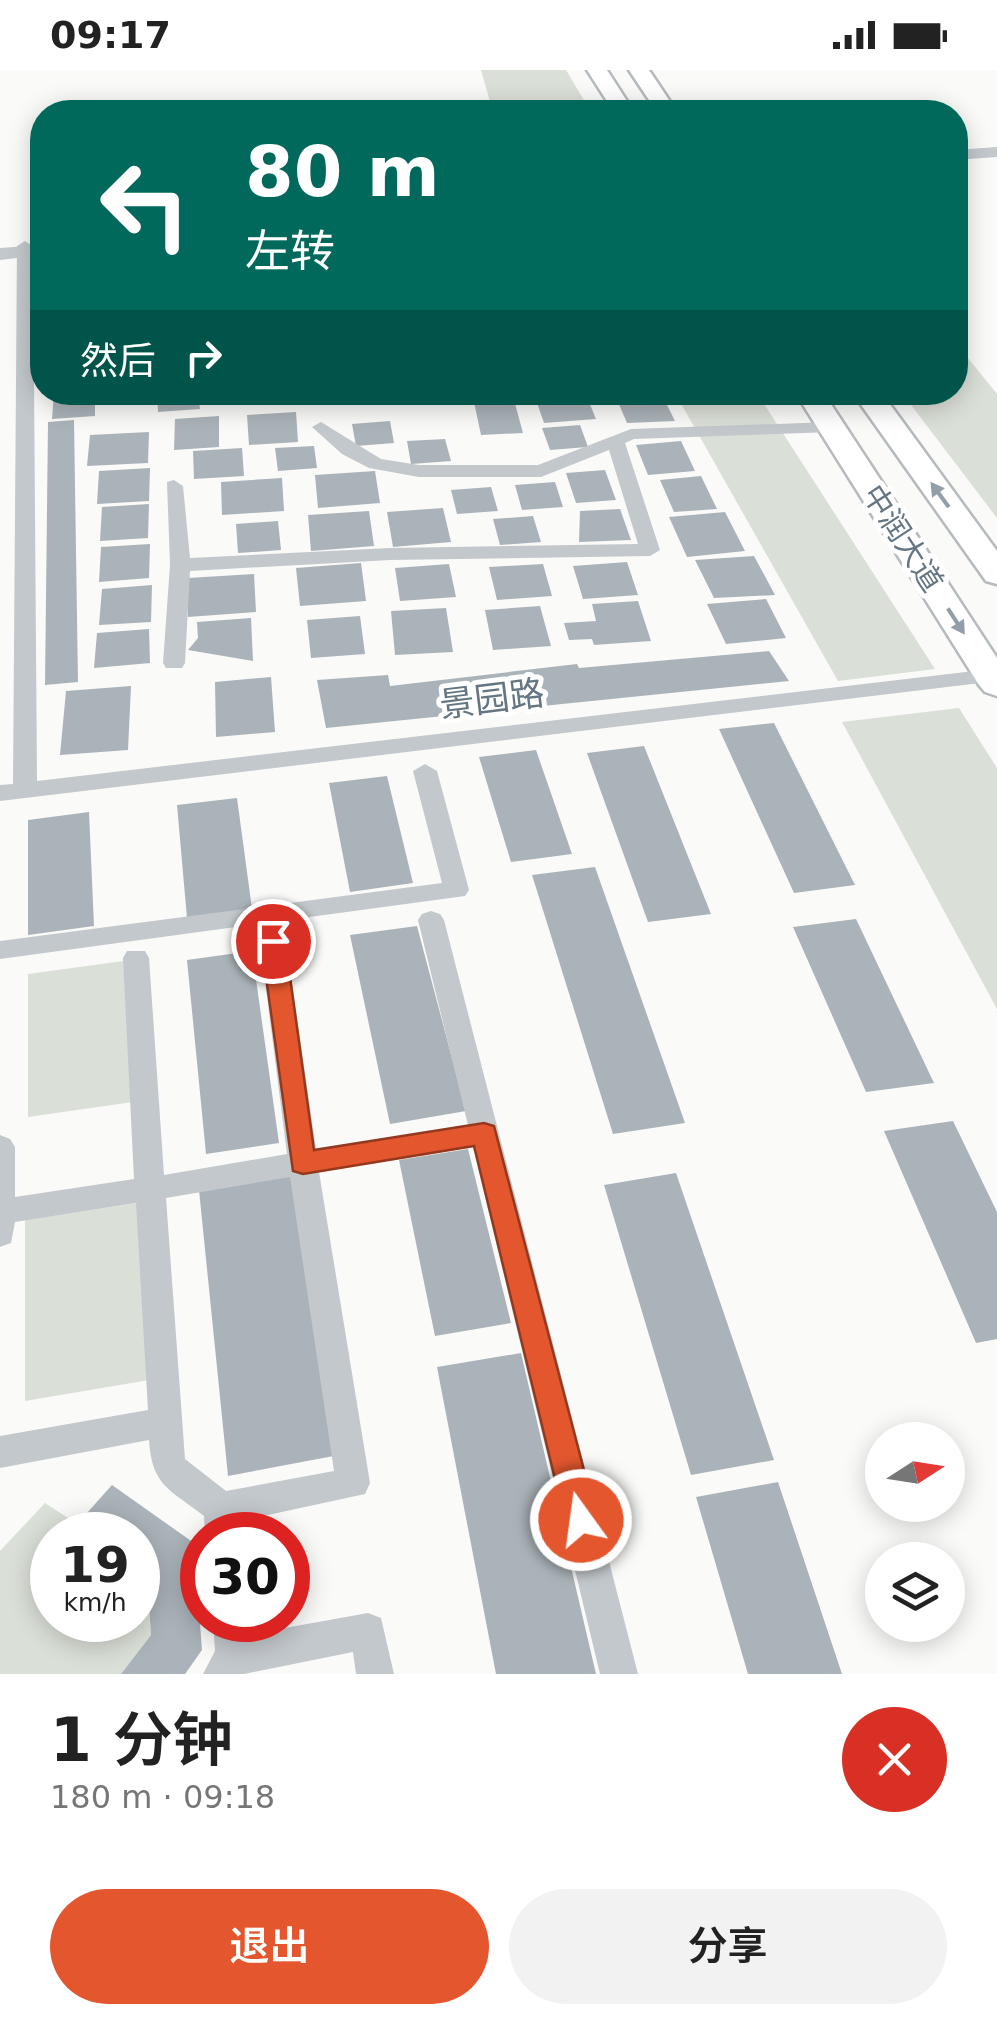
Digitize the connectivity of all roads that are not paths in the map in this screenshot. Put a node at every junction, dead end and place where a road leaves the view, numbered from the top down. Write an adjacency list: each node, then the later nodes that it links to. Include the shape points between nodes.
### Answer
1 (596, 70): 3 (main road)
2 (639, 70): 4 (main road)
3 (616, 100)
4 (660, 100)
5 (997, 152): 6 (street)
6 (968, 155)
7 (30, 248): 8 (street)
8 (0, 251)
9 (30, 382): 14 (street)
10 (818, 405): 13 (main road, 中润大道)
11 (875, 405): 19 (main road, 中润大道, one-way to 11)
12 (321, 426): 16 (street, via 376,464 419,471 541,470)
13 (832, 427): 16 (street, via 631,434); 21 (main road, 中润大道, one-way to 21)
14 (26, 430): 15 (street); 23 (street)
15 (0, 432)
16 (616, 440): 18 (street, via 650,550)
17 (174, 486): 18 (street)
18 (180, 565): 20 (street)
19 (997, 574)
20 (174, 663)
21 (994, 680): 23 (street, 景园路)
22 (425, 770): 27 (street, via 456,890)
23 (25, 790): 24 (street, 景园路)
24 (0, 792)
25 (431, 920): 29 (street)
26 (273, 941): 31 (street)
27 (0, 950)
28 (136, 958): 32 (street)
29 (484, 1134): 31 (street); 41 (street)
30 (0, 1147): 33 (street)
31 (303, 1163): 32 (street); 38 (street, via 353,1483)
32 (150, 1188): 33 (street); 35 (street)
33 (0, 1212): 34 (street)
34 (0, 1234)
35 (165, 1422): 36 (street); 37 (street, via 168,1467)
36 (0, 1452)
37 (212, 1512)
38 (256, 1512)
39 (229, 1650): 40 (street, via 368,1631)
40 (374, 1674)
41 (619, 1674)

